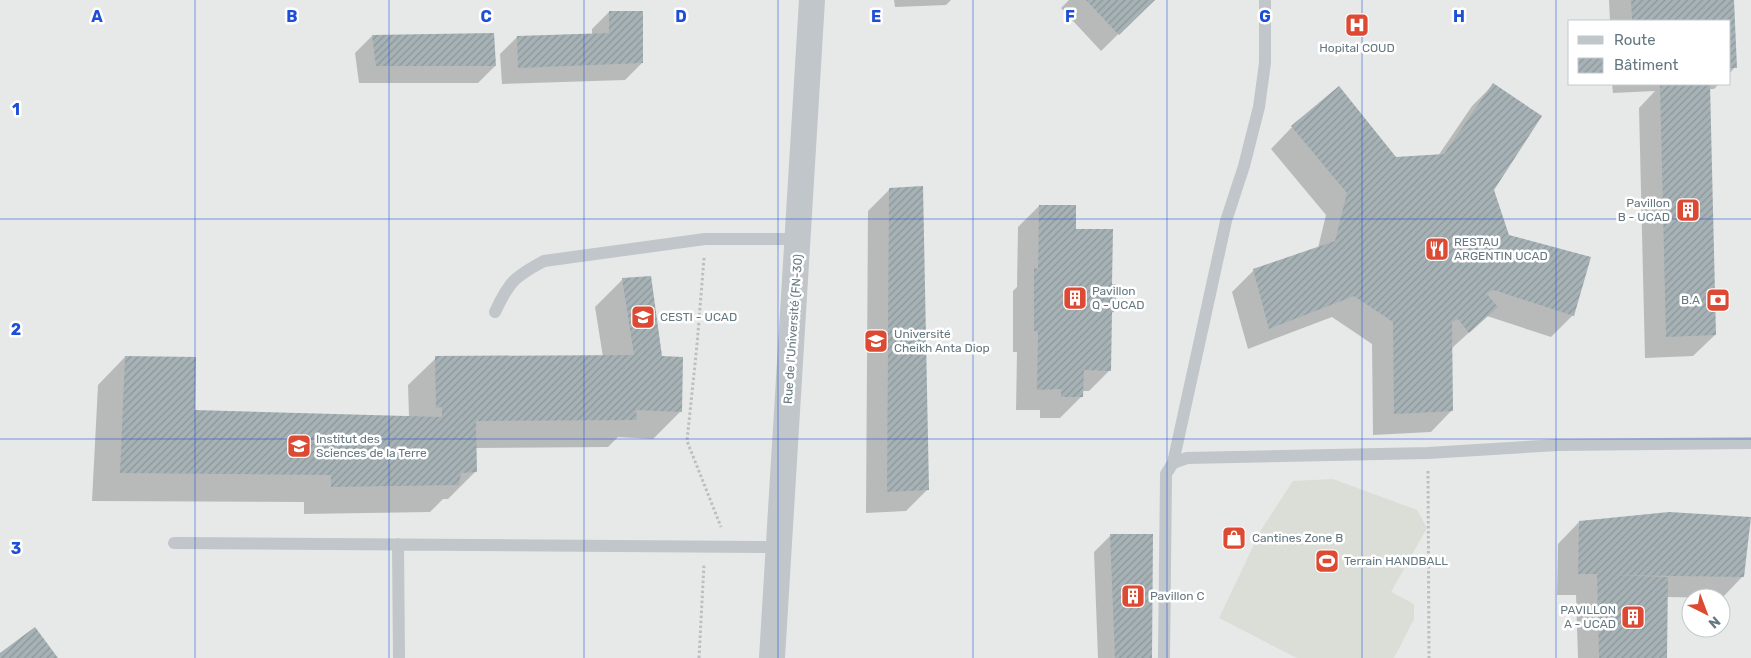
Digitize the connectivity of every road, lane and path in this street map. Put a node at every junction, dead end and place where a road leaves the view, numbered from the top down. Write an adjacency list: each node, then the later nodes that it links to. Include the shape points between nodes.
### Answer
1 (812, 0): 4 (street, Rue de l'Université (FN-30))
2 (1265, 0): 8 (lane, via 1265,63 1260,108 1226,221)
3 (705, 239): 4 (lane); 5 (lane, via 544,261 506,287); 12 (path, via 686,441)
4 (799, 239): 13 (street, Rue de l'Université (FN-30))
5 (495, 312)
6 (1751, 443): 7 (lane, via 1558,445)
7 (1428, 453): 8 (lane, via 1186,458); 18 (path)
8 (1172, 462): 17 (lane, via 1166,474)
9 (174, 543): 10 (lane)
10 (398, 544): 11 (lane); 14 (lane)
11 (705, 546): 12 (lane); 15 (path)
12 (728, 546): 13 (lane)
13 (779, 547): 16 (street, Rue de l'Université (FN-30))
14 (399, 658)
15 (699, 658)
16 (772, 658)
17 (1164, 658)
18 (1429, 658)

